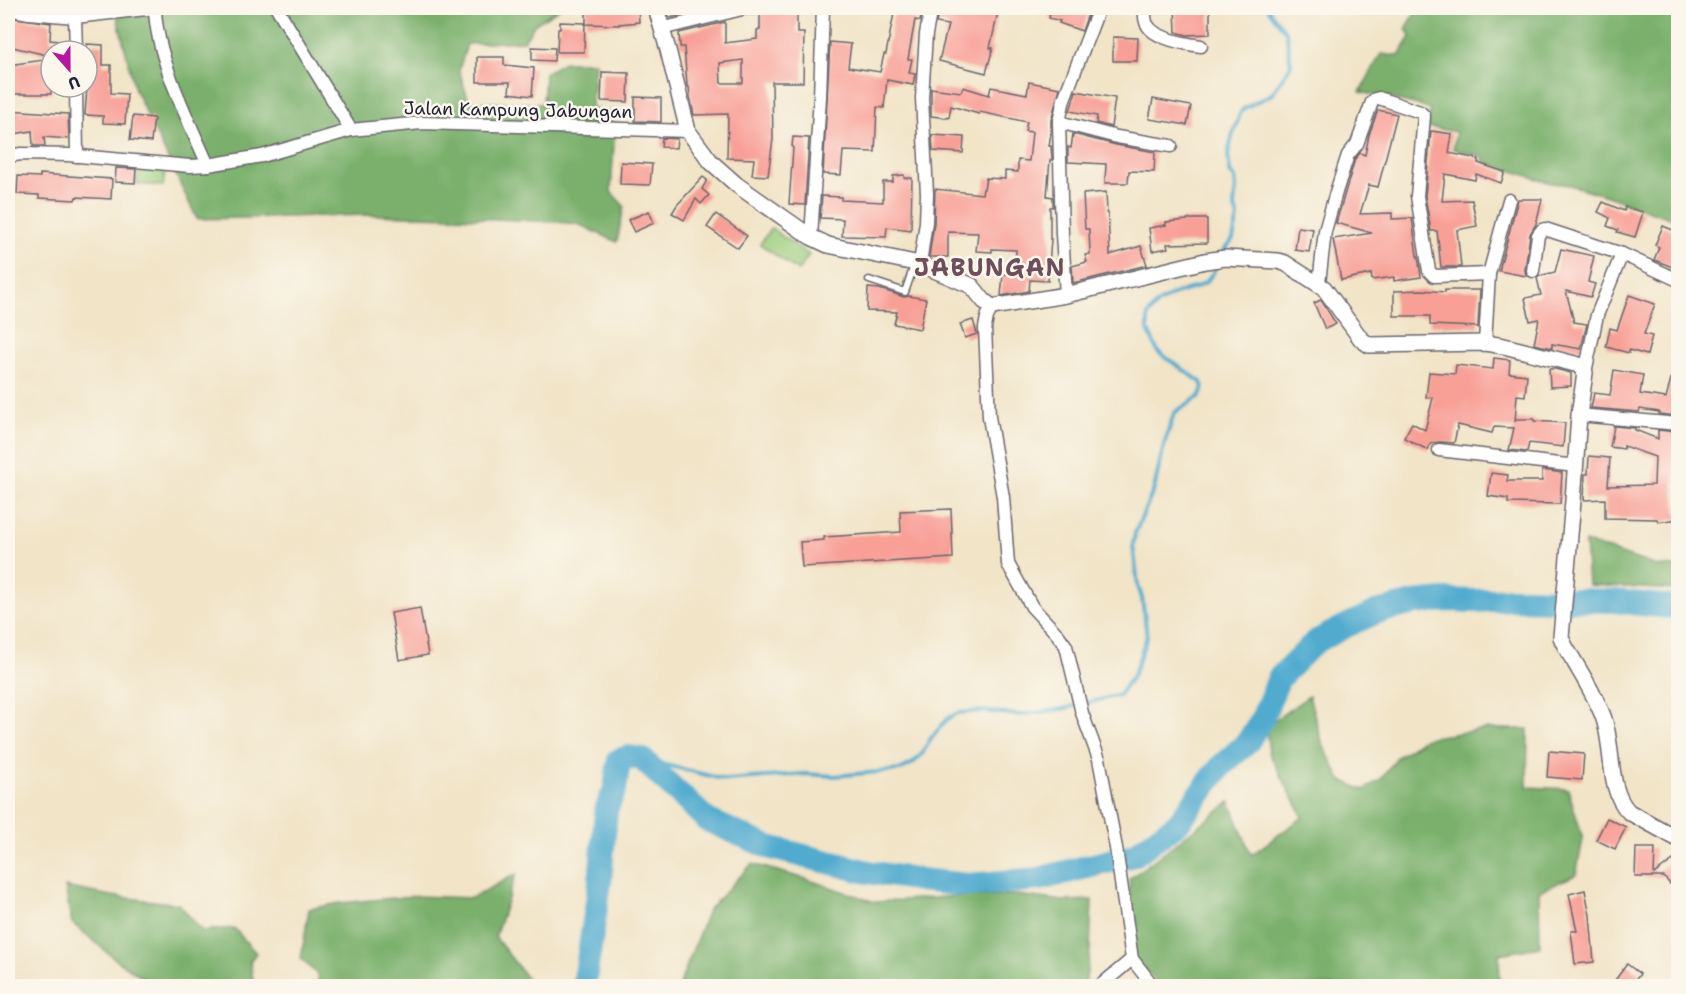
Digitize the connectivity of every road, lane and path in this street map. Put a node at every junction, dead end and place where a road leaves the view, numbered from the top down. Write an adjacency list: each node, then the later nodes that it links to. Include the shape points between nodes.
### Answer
1 (155, 8): 10 (street); 21 (street, via 168,68)
2 (277, 8): 16 (street)
3 (656, 8): 11 (street)
4 (755, 8): 11 (street)
5 (823, 8): 23 (street)
6 (931, 8): 25 (street, via 922,98 926,222)
7 (1099, 8): 15 (street)
8 (1145, 8): 13 (street, via 1145,20 1153,32)
9 (8, 9): 10 (street)
10 (75, 17): 12 (street)
11 (661, 29): 17 (street)
12 (76, 39)
13 (1202, 46)
14 (76, 99): 20 (street)
15 (1059, 122): 18 (street); 31 (street)
16 (351, 130): 17 (street, Jalan Kampung Jabungan, via 422,123); 21 (street, Jalan Kampung Jabungan, via 262,156)
17 (688, 131): 23 (street, via 711,162 737,185)
18 (1171, 146)
19 (8, 156): 20 (street, Jalan Kampung Jabungan)
20 (77, 156): 21 (street, Jalan Kampung Jabungan)
21 (208, 165)
22 (1509, 200): 27 (street)
23 (811, 237): 25 (street, via 828,245)
24 (1622, 254): 26 (street, via 1545,229 1538,235); 29 (street); 34 (street, via 1597,315)
25 (918, 263): 28 (lane, via 905,292); 32 (street, via 972,286)
26 (1533, 271)
27 (1489, 274): 30 (street, via 1434,276 1429,271 1418,196 1424,116 1379,98 1372,102 1358,141 1348,155 1325,231); 33 (street)
28 (869, 280)
29 (1678, 280)
30 (1319, 283): 31 (street, via 1278,261 1225,258); 33 (street, via 1369,345)
31 (1066, 295): 32 (street)
32 (992, 307): 40 (street, via 985,328 989,417 1003,497 1008,564 1032,607 1066,646 1082,713 1100,759)
33 (1485, 343): 34 (street, via 1579,365)
34 (1585, 373): 35 (street)
35 (1580, 415): 36 (street); 38 (street)
36 (1678, 424)
37 (1439, 450): 38 (street)
38 (1576, 466): 39 (street, via 1561,637 1604,719 1617,796 1629,813)
39 (1678, 839)
40 (1132, 959): 41 (street); 42 (street)
41 (1150, 983)
42 (1100, 987)

